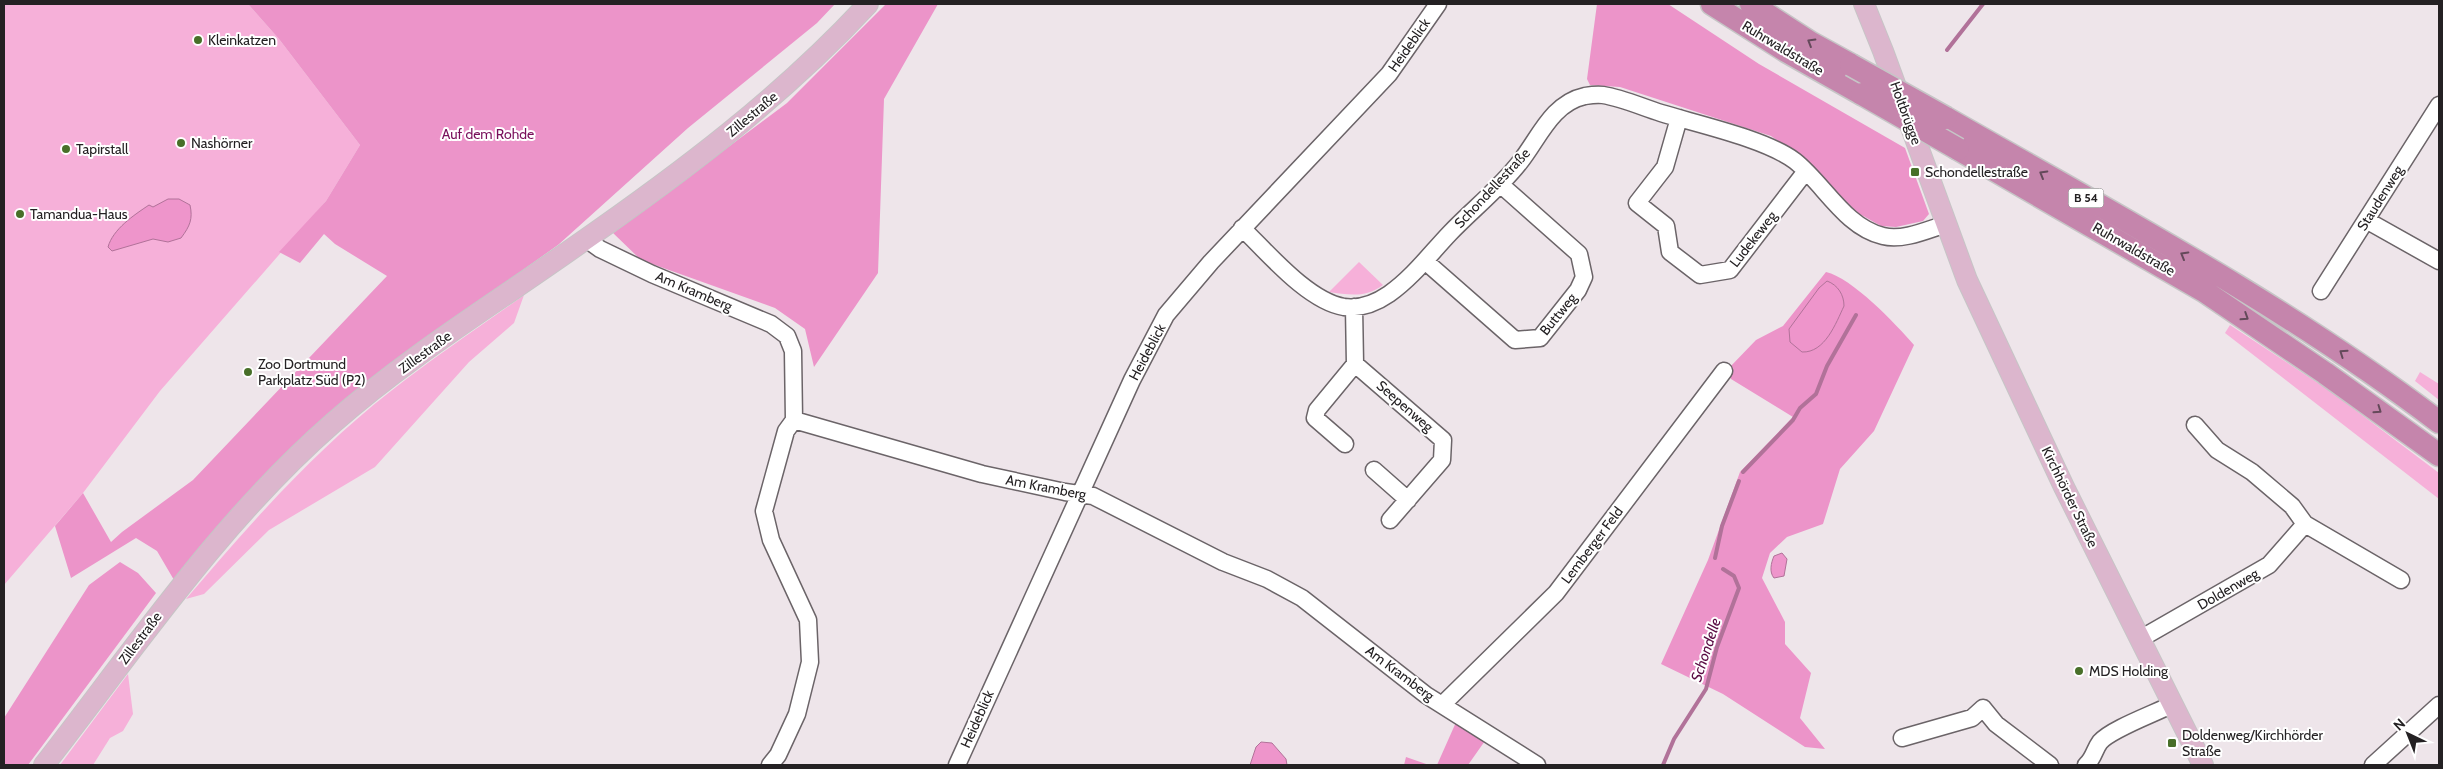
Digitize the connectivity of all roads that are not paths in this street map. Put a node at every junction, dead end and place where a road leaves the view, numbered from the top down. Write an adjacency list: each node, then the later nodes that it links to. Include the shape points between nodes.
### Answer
1 (868, 4): 13 (main road, Zillestraße, via 751,116 662,186)
2 (1438, 4): 12 (street, Heideblick, via 1389,74)
3 (1712, 4): 24 (highway, Ruhrwaldstraße / B 54, one-way to 24, bridge, via 1786,51 2204,291)
4 (1751, 4): 21 (highway, Ruhrwaldstraße / B 54, one-way to 4, bridge, via 2332,345 2227,279 1811,43)
5 (1864, 4): 11 (main road, Holtbrügge)
6 (2439, 105): 10 (street, Staudenweg)
7 (1679, 118): 8 (street, Schondellestraße, via 1769,147); 8 (street, Ludekeweg, via 1665,167 1637,203 1666,226 1670,252 1700,275 1730,270); 9 (street, Schondellestraße, via 1603,95 1580,97 1554,114 1519,164)
8 (1806, 171): 11 (street, Schondellestraße, via 1847,215 1874,233 1901,236)
9 (1500, 184): 14 (street, Schondellestraße); 14 (street, Buttweg, via 1579,254 1581,261 1584,277 1578,290 1540,338 1515,340)
10 (2366, 220): 15 (street); 16 (street, Staudenweg)
11 (1946, 224): 31 (main road, Kirchhörder Straße, via 1967,280 2026,408)
12 (1242, 228): 17 (street, Schondellestraße, via 1317,296 1338,305); 26 (street, Heideblick, via 1166,315)
13 (586, 239): 20 (street, Am Kramberg, via 652,274 771,324 787,336 793,351); 36 (main road, Zillestraße, via 381,384 333,423 276,477 200,562)
14 (1425, 261): 17 (street, Schondellestraße, via 1388,295)
15 (2439, 261)
16 (2321, 291)
17 (1354, 307): 18 (street)
18 (1355, 364): 23 (street, via 1316,410 1315,418); 27 (street, Seepenweg, via 1443,440 1442,460)
19 (1724, 371): 32 (street, Lemberger Feld, via 1556,593)
20 (794, 420): 26 (street, Am Kramberg, via 982,474); 37 (street, via 786,431 764,512 771,540 808,620 810,662 797,714)
21 (2439, 422)
22 (2195, 425): 29 (street, via 2217,450 2252,472 2292,506)
23 (1345, 444)
24 (2439, 454)
25 (1374, 470): 27 (street)
26 (1079, 494): 32 (street, Am Kramberg, via 1093,496 1224,562 1281,586 1312,605 1426,695); 38 (street, Heideblick)
27 (1408, 500): 28 (street, Seepenweg)
28 (1390, 520)
29 (2305, 524): 30 (street); 31 (street, Doldenweg, via 2270,565)
30 (2401, 580)
31 (2140, 639): 33 (main road, Kirchhörder Straße)
32 (1443, 704): 39 (street, Am Kramberg)
33 (2173, 704): 41 (street, via 2112,734 2100,743 2093,759); 42 (main road, Kirchhörder Straße)
34 (2439, 705): 43 (street)
35 (1902, 738): 40 (street, via 1972,718 1983,708 1996,724)
36 (44, 765)
37 (770, 765)
38 (957, 765)
39 (1537, 765)
40 (2050, 765)
41 (2086, 765)
42 (2203, 765)
43 (2373, 765)

